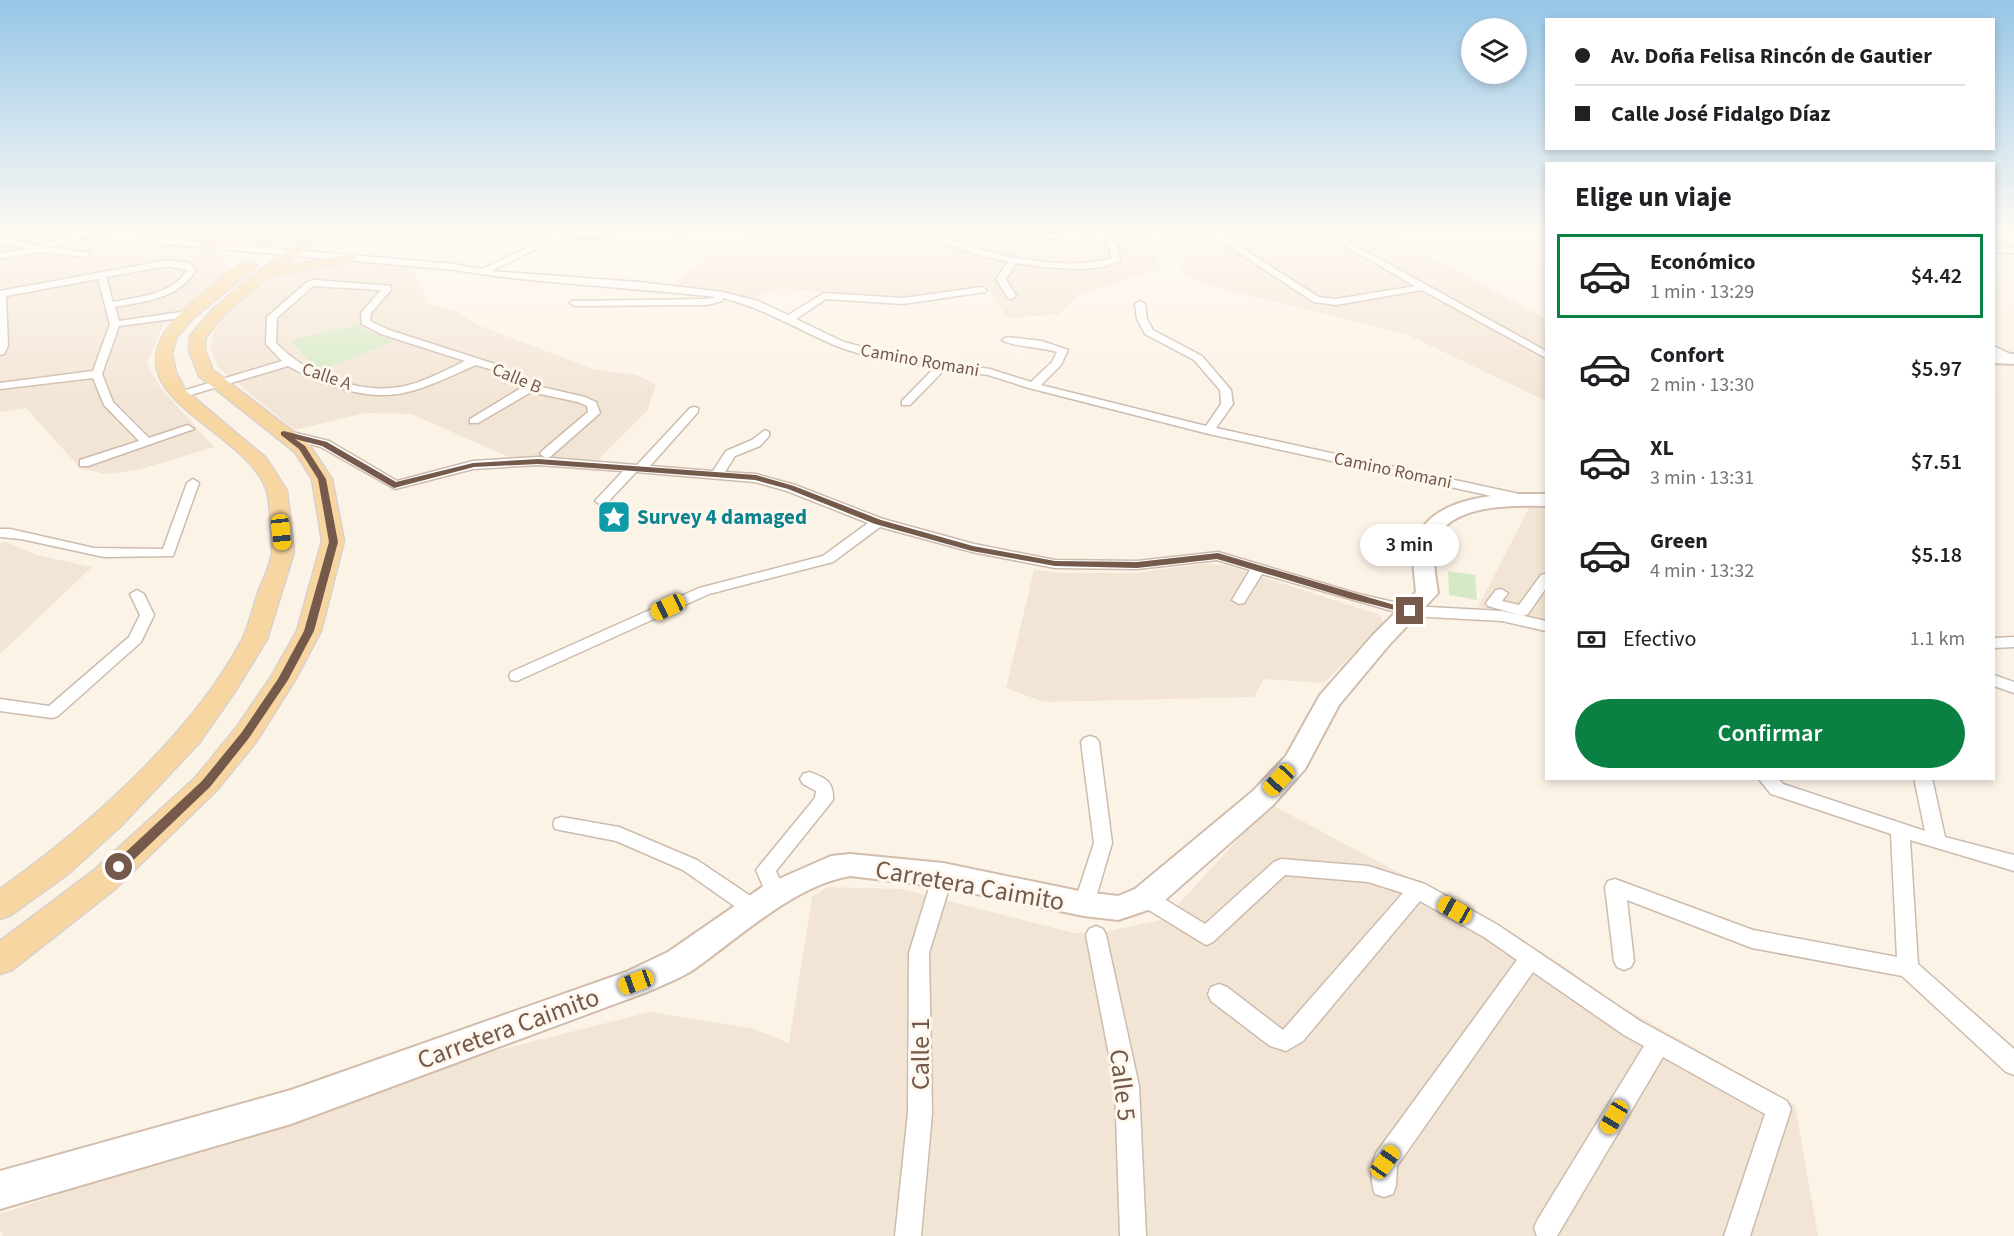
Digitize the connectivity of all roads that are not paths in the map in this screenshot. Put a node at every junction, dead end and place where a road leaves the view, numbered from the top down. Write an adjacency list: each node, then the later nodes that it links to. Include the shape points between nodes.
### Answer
1 (34, 288): 14 (street)
2 (105, 288): 19 (street)
3 (175, 288): 19 (street)
4 (229, 288): 20 (main road)
5 (239, 288): 34 (main road, via 198,336 197,351 205,372)
6 (306, 288): 31 (street, Calle A, via 272,317 271,344)
7 (385, 288): 23 (street, Calle A, via 388,288 366,313 365,322)
8 (661, 288): 15 (street, Camino Romani)
9 (1006, 288): 16 (street)
10 (1298, 288): 11 (street, via 1317,300 1336,302)
11 (1420, 288)
12 (1425, 288): 27 (street)
13 (982, 290): 21 (street, via 903,301 824,296)
14 (1, 294): 26 (street)
15 (728, 296): 17 (street, via 707,302); 21 (street, Camino Romani)
16 (1011, 296)
17 (575, 303)
18 (1140, 304): 43 (street, via 1149,332 1198,358 1225,390 1227,404)
19 (111, 305): 22 (street)
20 (188, 314): 22 (street); 38 (main road, via 174,328 164,347 170,382)
21 (789, 319): 32 (street, Camino Romani, via 840,344)
22 (115, 324): 33 (street)
23 (375, 327): 30 (street, Calle B)
24 (1007, 340): 36 (street, via 1063,350 1057,363)
25 (1995, 350): 29 (street)
26 (0, 351)
27 (1545, 354)
28 (1995, 358): 29 (street)
29 (2012, 359)
30 (475, 361): 31 (street, Calle A, via 414,387 379,392 314,375); 37 (street, Calle B, via 497,368)
31 (288, 362): 34 (street)
32 (941, 367): 36 (street, Camino Romani, via 990,372); 39 (street)
33 (97, 374): 35 (street); 46 (street, via 108,403)
34 (217, 384): 38 (street); 44 (main road)
35 (0, 386)
36 (1033, 386): 43 (street, Camino Romani)
37 (529, 388): 41 (street); 47 (street, Calle B, via 592,404 594,412)
38 (180, 395): 83 (main road, via 259,462 277,491 283,552 255,639 182,743 110,819 57,865)
39 (906, 403)
40 (694, 410): 49 (street)
41 (474, 421)
42 (188, 429): 46 (street)
43 (1209, 430): 52 (street, Camino Romani)
44 (284, 434): 49 (street, via 325,444 394,485 473,465 538,462); 86 (main road, via 302,448 322,479 333,542 309,631 246,735 206,784 104,880)
45 (765, 434): 50 (street, via 756,443 730,454)
46 (147, 442): 48 (street)
47 (546, 454)
48 (84, 463)
49 (636, 469): 50 (street); 54 (street)
50 (717, 475): 55 (street, via 756,478 791,488)
51 (193, 483): 56 (street, via 168,553 119,556 14,532)
52 (1519, 498): 53 (street, Carretera Caimito); 62 (street, Carretera Caimito, via 1462,508 1434,526 1424,544 1427,593)
53 (1545, 500)
54 (601, 501)
55 (878, 522): 57 (street, via 972,548 1055,564 1137,565 1218,556); 66 (street, via 828,559 704,591)
56 (0, 533)
57 (1259, 568): 61 (street); 62 (street)
58 (1545, 579): 59 (street, via 1523,611 1493,603)
59 (1501, 593)
60 (137, 594): 69 (street, via 147,615 135,639 52,712)
61 (1239, 600)
62 (1410, 611): 63 (street, via 1502,616); 80 (street, Carretera Caimito, via 1329,701 1296,762 1274,786)
63 (1545, 626)
64 (2014, 642): 65 (street)
65 (1995, 643)
66 (517, 676)
67 (1995, 680): 68 (street)
68 (2014, 688)
69 (0, 705)
70 (1090, 742): 82 (street, via 1103,843)
71 (809, 779): 81 (street, via 825,788 824,800 766,870)
72 (1769, 780): 75 (street, via 1777,789)
73 (1923, 780): 76 (street)
74 (562, 824): 81 (street, via 619,834)
75 (1900, 829): 76 (street); 88 (street)
76 (1937, 842): 77 (street)
77 (2014, 862)
78 (943, 875): 81 (street, Carretera Caimito, via 850,865 831,868); 82 (street, Carretera Caimito); 95 (street, Calle 1, via 919,953 920,1113)
79 (1418, 890): 80 (street, via 1368,874 1281,867 1206,936); 85 (street); 89 (street, via 1286,1041)
80 (1146, 898): 82 (street, Carretera Caimito, via 1118,908)
81 (765, 902): 93 (street, Carretera Caimito, via 679,962 636,982 291,1107)
82 (1084, 904)
83 (0, 906)
84 (1096, 935): 96 (street, Calle 5, via 1127,1086)
85 (1531, 958): 90 (street, via 1632,1028); 92 (street, via 1385,1162)
86 (0, 960)
87 (1624, 961): 88 (street, via 1615,887 1752,939)
88 (1908, 968): 91 (street)
89 (1219, 994)
90 (1659, 1042): 94 (street); 97 (street, via 1779,1109)
91 (2014, 1064)
92 (1384, 1185)
93 (0, 1190)
94 (1547, 1228)
95 (908, 1236)
96 (1133, 1236)
97 (1737, 1236)

